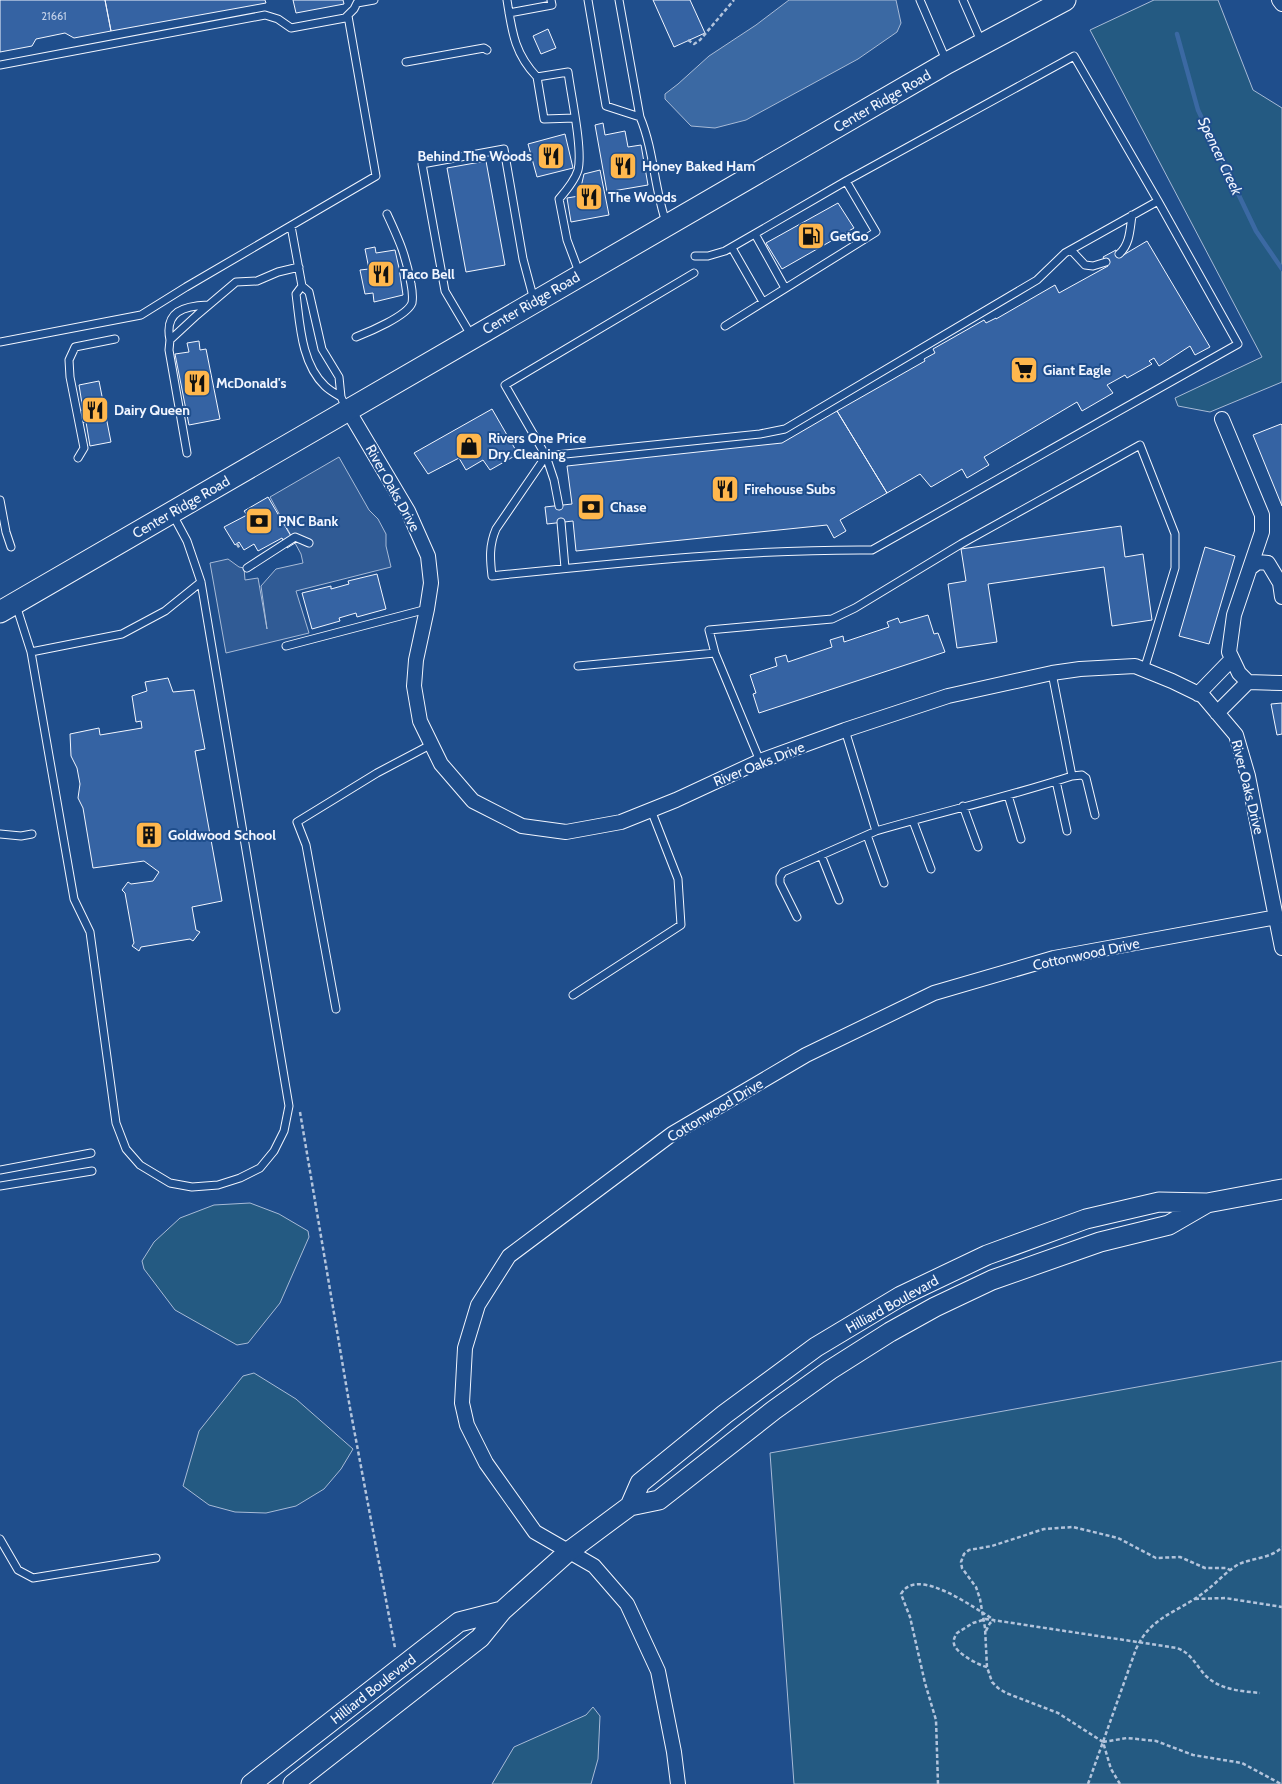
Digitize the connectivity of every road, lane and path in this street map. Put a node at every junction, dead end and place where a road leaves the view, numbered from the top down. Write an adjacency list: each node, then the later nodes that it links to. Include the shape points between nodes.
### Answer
1 (374, 0): 13 (lane, via 357,3)
2 (508, 0): 12 (lane)
3 (551, 0): 12 (lane, via 552,5)
4 (588, 0): 21 (lane, via 606,106)
5 (619, 0): 21 (lane)
6 (734, 0): 14 (path, via 700,40 694,44)
7 (920, 0): 18 (lane)
8 (963, 0): 15 (lane)
9 (1065, 0): 15 (main road, Center Ridge Road)
10 (1279, 0): 11 (street)
11 (1282, 4)
12 (510, 13): 20 (lane, via 514,38 526,65)
13 (348, 16): 19 (lane, via 291,28 265,15); 28 (lane, via 376,176)
14 (688, 40)
15 (982, 44): 18 (main road, Center Ridge Road)
16 (487, 50): 17 (lane)
17 (406, 62)
18 (948, 63): 27 (main road, Center Ridge Road)
19 (0, 65)
20 (537, 77): 22 (lane, via 544,119); 22 (lane, via 568,72)
21 (640, 117): 27 (lane)
22 (575, 118): 37 (lane, via 578,170 559,199 567,240)
23 (846, 181): 24 (lane, via 1074,56); 29 (lane); 39 (lane, via 876,232)
24 (1158, 201): 26 (lane); 63 (lane, via 1238,344 872,550 821,550)
25 (387, 214): 44 (lane, via 407,260 412,304 389,322)
26 (1132, 215): 31 (lane); 32 (lane, via 1126,246)
27 (667, 225): 37 (main road, Center Ridge Road)
28 (291, 226): 35 (lane); 48 (lane, via 141,315)
29 (755, 234): 30 (lane); 39 (lane)
30 (732, 248): 33 (lane, via 713,255); 41 (lane)
31 (1071, 250): 34 (lane, via 1085,265); 52 (lane, via 1037,280 785,429)
32 (1119, 254)
33 (695, 256)
34 (1106, 262)
35 (299, 266): 38 (lane); 42 (lane, via 257,280 236,282)
36 (694, 273): 52 (lane, via 505,385)
37 (580, 275): 40 (main road, Center Ridge Road)
38 (302, 286): 49 (lane, via 309,292 322,348 339,377); 49 (lane, via 296,294 306,354 324,385)
39 (784, 288): 41 (lane)
40 (535, 302): 45 (main road, Center Ridge Road); 45 (lane, via 523,259 504,149 422,164 445,291)
41 (763, 302): 43 (lane)
42 (208, 305): 47 (lane); 47 (lane, via 185,307 173,316)
43 (725, 326)
44 (356, 337)
45 (473, 338): 49 (main road, Center Ridge Road)
46 (115, 339): 53 (lane, via 75,347 69,360 84,448)
47 (170, 340): 51 (lane)
48 (0, 342)
49 (344, 404): 56 (main road, Center Ridge Road); 68 (street, River Oaks Drive, via 408,511 428,556 431,583)
50 (1222, 419): 64 (street, via 1262,515 1262,532)
51 (187, 453)
52 (546, 456): 55 (lane); 63 (lane, via 491,540 492,576)
53 (78, 458)
54 (0, 500): 60 (lane)
55 (559, 506)
56 (171, 512): 65 (lane, via 187,542); 67 (main road, Center Ridge Road)
57 (561, 522): 63 (lane)
58 (309, 543): 62 (lane, via 295,537)
59 (237, 544): 61 (path)
60 (11, 547)
61 (240, 549)
62 (247, 568)
63 (565, 568)
64 (1250, 568): 66 (street, via 1258,562 1268,563 1280,583); 72 (street, via 1234,615 1229,652)
65 (201, 582): 70 (lane, via 165,611 122,634); 70 (lane, via 289,1106 284,1131 274,1151 260,1168 240,1178 218,1185 192,1187 170,1183 140,1165 126,1149 116,1123 90,932 74,899)
66 (1282, 597)
67 (8, 608): 70 (lane)
68 (428, 609): 69 (lane); 81 (street, River Oaks Drive, via 416,660 414,686 420,721)
69 (286, 646)
70 (31, 652)
71 (715, 653): 73 (lane); 74 (lane, via 709,630 832,619 1140,445 1175,534 1175,568); 82 (lane)
72 (1232, 659): 76 (street); 78 (street)
73 (578, 666)
74 (1144, 670): 75 (street, River Oaks Drive, via 1135,666); 78 (street, River Oaks Drive)
75 (1052, 673): 80 (street, River Oaks Drive, via 948,696); 83 (lane)
76 (1248, 682): 77 (street); 79 (street)
77 (1282, 683)
78 (1198, 694): 79 (street, River Oaks Drive)
79 (1217, 712): 102 (street, River Oaks Drive, via 1236,735 1248,776)
80 (845, 730): 82 (street, River Oaks Drive); 90 (lane)
81 (432, 744): 87 (street, River Oaks Drive, via 441,764 473,801 522,826 566,832 620,822); 105 (lane, via 297,822 306,845)
82 (760, 761): 87 (street, River Oaks Drive)
83 (1072, 776): 84 (lane); 88 (lane, via 1082,774 1086,778)
84 (1056, 781): 85 (lane); 91 (lane)
85 (1008, 795): 86 (lane); 95 (lane)
86 (963, 806): 89 (lane); 96 (lane)
87 (651, 810): 104 (lane, via 678,878 681,925)
88 (1095, 815)
89 (913, 821): 90 (lane); 98 (lane)
90 (876, 831): 94 (lane)
91 (1067, 831)
92 (0, 834): 93 (lane)
93 (32, 834)
94 (867, 835): 97 (lane); 99 (lane)
95 (1021, 839)
96 (978, 847)
97 (821, 855): 100 (lane); 101 (lane, via 783,872 780,877)
98 (930, 869)
99 (884, 883)
100 (839, 900)
101 (796, 918)
102 (1277, 918): 103 (street, River Oaks Drive); 117 (street, Cottonwood Drive, via 1054,958 934,993 806,1055 672,1134 509,1256 475,1314 465,1348 462,1403 467,1425 486,1463 535,1532)
103 (1282, 948)
104 (573, 995)
105 (336, 1009)
106 (299, 1108): 131 (path)
107 (91, 1153): 108 (lane)
108 (0, 1170)
109 (92, 1171): 110 (lane)
110 (0, 1186)
111 (1282, 1189): 112 (main road, Hilliard Boulevard)
112 (1207, 1204): 113 (main road, Hilliard Boulevard, via 1169,1225 1100,1242 1044,1261 992,1280 935,1307 830,1370 659,1500); 113 (main road, Hilliard Boulevard, via 1159,1202 1086,1219 987,1255 901,1296 816,1348 725,1414 640,1483)
113 (630, 1506): 117 (main road, Hilliard Boulevard)
114 (0, 1539): 119 (lane, via 18,1570 33,1578)
115 (1282, 1547): 118 (path)
116 (1282, 1551): 118 (path)
117 (568, 1552): 125 (main road, Hilliard Boulevard); 137 (street, Cottonwood Drive, via 594,1566 626,1604 654,1663)
118 (1277, 1552): 120 (path, via 1254,1558)
119 (156, 1558)
120 (1230, 1570): 121 (path, via 1205,1568 1180,1557 1156,1558 1124,1540 1094,1531 1073,1527 1050,1528 965,1552 961,1559 962,1568 976,1587); 122 (path)
121 (980, 1599): 123 (path); 126 (path)
122 (1193, 1600): 124 (path, via 1225,1598); 130 (path, via 1160,1619)
123 (972, 1604): 126 (path); 138 (path, via 919,1584 908,1587 901,1594 912,1624 936,1720)
124 (1282, 1607)
125 (502, 1611): 135 (main road, Hilliard Boulevard, via 459,1622); 136 (main road, Hilliard Boulevard, via 480,1638)
126 (982, 1612): 127 (path); 128 (path)
127 (984, 1619): 128 (path); 129 (path); 132 (path, via 957,1632 954,1642 964,1655)
128 (996, 1620): 129 (path); 130 (path)
129 (985, 1632): 132 (path)
130 (1139, 1642): 133 (path, via 1181,1650 1219,1685); 134 (path)
131 (395, 1648)
132 (987, 1667): 134 (path, via 998,1688 1058,1714)
133 (1260, 1693)
134 (1104, 1742): 139 (path); 140 (path, via 1111,1769); 141 (path, via 1127,1738 1156,1741 1193,1755 1242,1764)
135 (251, 1784)
136 (293, 1784)
137 (678, 1784)
138 (938, 1784)
139 (1088, 1784)
140 (1120, 1784)
141 (1280, 1784)

